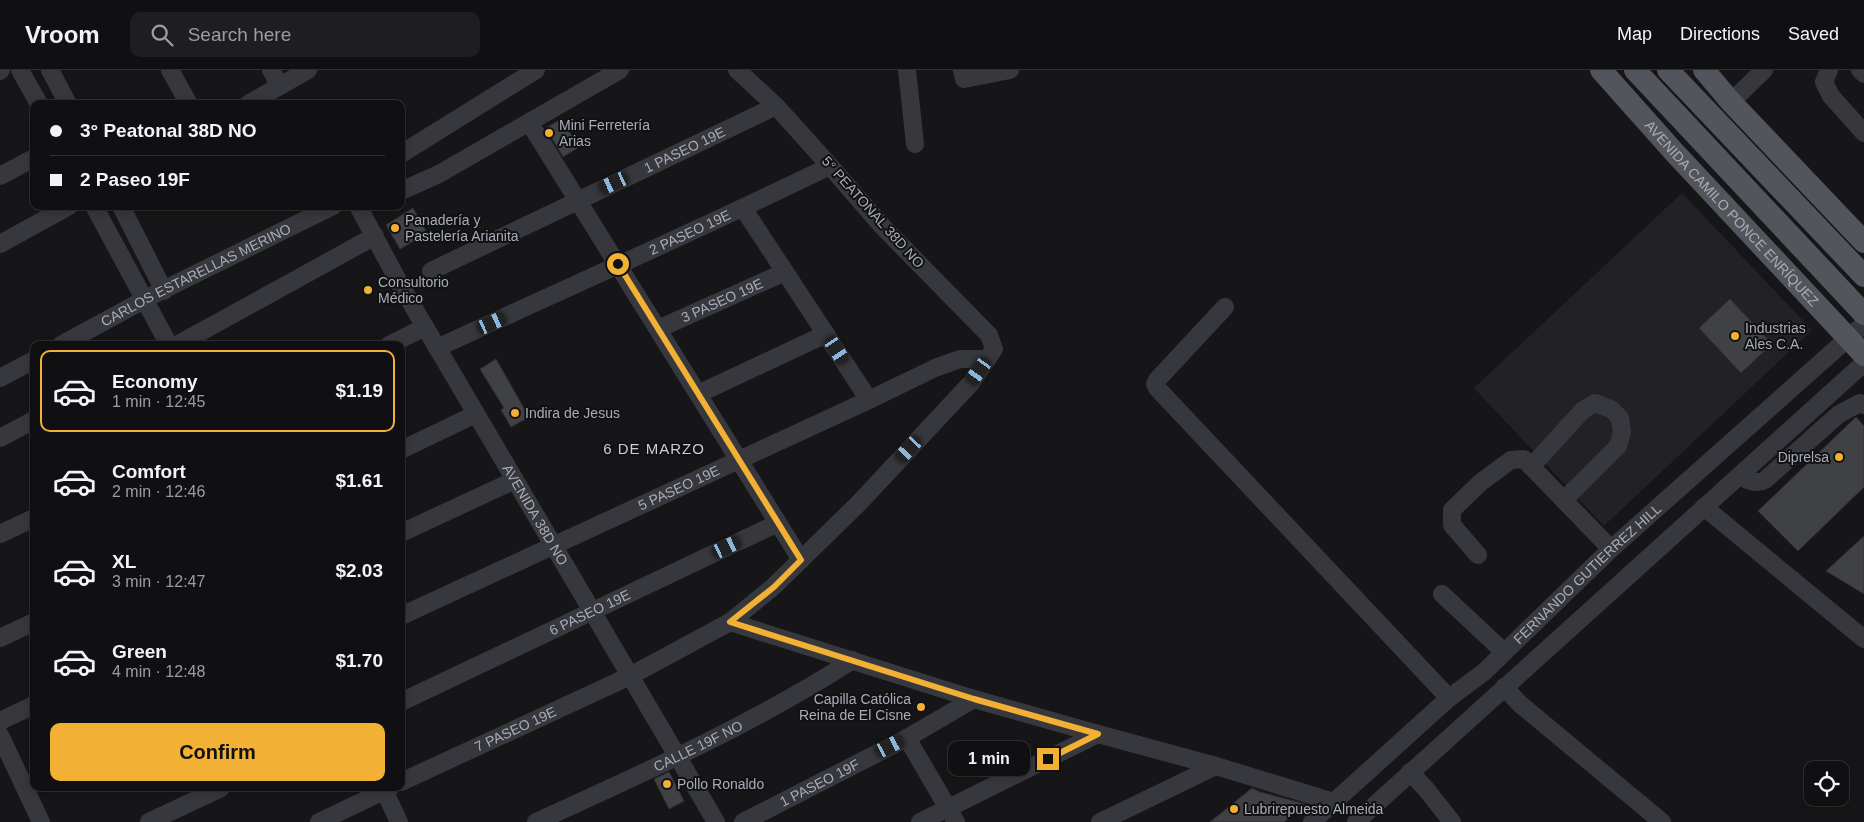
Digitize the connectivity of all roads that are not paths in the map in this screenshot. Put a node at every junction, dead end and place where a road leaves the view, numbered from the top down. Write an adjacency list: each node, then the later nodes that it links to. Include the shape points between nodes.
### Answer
1 (20, 70): 21 (street)
2 (50, 70): 22 (street)
3 (170, 70): 23 (street)
4 (271, 70): 20 (street)
5 (308, 70): 20 (street)
6 (536, 70): 30 (street)
7 (620, 70): 27 (street)
8 (737, 70): 26 (street, 5° PEATONAL 38D NO)
9 (907, 70): 29 (street)
10 (962, 70): 11 (street, via 964,79)
11 (1010, 70)
12 (1601, 70): 48 (main road, AVENIDA CAMILO PONCE ENRÍQUEZ)
13 (1635, 70): 53 (main road, AVENIDA CAMILO PONCE ENRÍQUEZ, bridge)
14 (1668, 70): 49 (main road, bridge)
15 (1704, 70): 25 (main road)
16 (1764, 70): 25 (street)
17 (1829, 70): 28 (street, via 1824,82 1831,96)
18 (1860, 70): 19 (street)
19 (1864, 74)
20 (280, 86): 24 (street)
21 (37, 100)
22 (66, 100)
23 (187, 100)
24 (255, 100)
25 (1731, 102): 42 (main road)
26 (776, 106): 32 (street, 5° PEATONAL 38D NO); 35 (street, 1 PASEO 19E)
27 (529, 122): 34 (street, via 439,174); 35 (street)
28 (1864, 133)
29 (915, 144)
30 (405, 152)
31 (30, 160): 33 (street)
32 (830, 166): 36 (street, 2 PASEO 19E); 64 (street, 5° PEATONAL 38D NO, via 882,226 989,335 994,349)
33 (0, 176)
34 (405, 189)
35 (578, 200): 45 (street); 46 (street, 1 PASEO 19E)
36 (743, 208): 45 (street, 2 PASEO 19E); 47 (street)
37 (62, 210): 44 (street)
38 (96, 210): 51 (street)
39 (123, 210): 50 (street)
40 (325, 210): 50 (street, CARLOS ESTARELLAS MERINO)
41 (360, 210): 43 (street, AVENIDA 38D NO)
42 (1857, 234): 48 (main road, via 1833,268 1808,278)
43 (375, 236): 54 (street, AVENIDA 38D NO); 60 (street)
44 (0, 244)
45 (618, 264): 55 (street); 62 (street, 2 PASEO 19E)
46 (431, 271)
47 (785, 272): 55 (street, 3 PASEO 19E); 57 (street)
48 (1789, 275): 56 (main road, AVENIDA CAMILO PONCE ENRÍQUEZ)
49 (1864, 276)
50 (164, 290): 51 (street, CARLOS ESTARELLAS MERINO)
51 (144, 300): 58 (street, CARLOS ESTARELLAS MERINO); 59 (street)
52 (1225, 307): 100 (street, via 1157,380 1157,388)
53 (1864, 314)
54 (425, 327): 61 (street); 62 (street, AVENIDA 38D NO)
55 (658, 329): 68 (street)
56 (1856, 331): 63 (main road, AVENIDA CAMILO PONCE ENRÍQUEZ); 86 (street, FERNANDO GUTIERREZ HILL)
57 (826, 334): 68 (street); 69 (street)
58 (68, 341)
59 (167, 341)
60 (184, 341)
61 (397, 341)
62 (438, 348): 71 (street, AVENIDA 38D NO)
63 (1864, 356)
64 (988, 359): 69 (street, 5 PASEO 19E, via 960,359); 88 (street, 7 PASEO 19E, via 964,390 860,502)
65 (30, 362): 67 (street)
66 (1864, 362): 77 (street, FERNANDO GUTIERREZ HILL)
67 (0, 378)
68 (698, 394): 75 (street)
69 (869, 400): 75 (street, 5 PASEO 19E)
70 (1864, 405): 77 (street, via 1860,403 1839,414 1760,483)
71 (476, 414): 74 (street); 78 (street, AVENIDA 38D NO)
72 (30, 422): 73 (street)
73 (0, 438)
74 (405, 448)
75 (739, 460): 82 (street); 85 (street, 5 PASEO 19E)
76 (1531, 467): 79 (street); 79 (street, via 1583,410 1595,403 1610,409 1620,418 1622,432 1618,446); 87 (street, via 1524,459 1511,460 1480,482 1452,510 1452,525)
77 (1738, 476): 80 (street, FERNANDO GUTIERREZ HILL)
78 (515, 480): 83 (street); 85 (street, AVENIDA 38D NO)
79 (1564, 500): 86 (street)
80 (1704, 506): 95 (street); 99 (street, FERNANDO GUTIERREZ HILL)
81 (30, 520): 84 (street)
82 (778, 523): 88 (street); 90 (street, 6 PASEO 19E)
83 (405, 532)
84 (0, 534)
85 (553, 545): 90 (street, AVENIDA 38D NO); 91 (street, 5 PASEO 19E)
86 (1611, 549): 96 (street, FERNANDO GUTIERREZ HILL)
87 (1478, 555)
88 (801, 560): 92 (street, 7 PASEO 19E, via 774,587)
89 (1442, 594): 96 (street)
90 (593, 612): 98 (street, AVENIDA 38D NO); 102 (street, 6 PASEO 19E)
91 (405, 614)
92 (730, 622): 97 (street); 98 (street, 7 PASEO 19E)
93 (30, 624): 94 (street)
94 (0, 638)
95 (1864, 639)
96 (1504, 652): 100 (street, FERNANDO GUTIERREZ HILL, via 1484,672)
97 (853, 660): 101 (street); 108 (street, CALLE 19F NO, via 817,684)
98 (630, 676): 108 (street, AVENIDA 38D NO); 111 (street, 7 PASEO 19E)
99 (1504, 687): 110 (street, FERNANDO GUTIERREZ HILL); 131 (street, via 1520,704)
100 (1449, 698): 117 (street, FERNANDO GUTIERREZ HILL)
101 (974, 699): 105 (street); 107 (street, 1 PASEO 19F)
102 (405, 700)
103 (30, 707): 104 (street)
104 (0, 721)
105 (1098, 734): 109 (street); 118 (street)
106 (0, 735): 112 (street)
107 (907, 738): 118 (street); 126 (street, 1 PASEO 19F)
108 (678, 758): 124 (street, CALLE 19F NO); 125 (street, AVENIDA 38D NO)
109 (1216, 766): 117 (street); 128 (street)
110 (1410, 772): 119 (street, via 1426,788); 130 (street, FERNANDO GUTIERREZ HILL)
111 (405, 780)
112 (30, 784)
113 (34, 791): 120 (street)
114 (216, 791): 121 (street)
115 (380, 791): 122 (street)
116 (387, 791): 123 (street)
117 (1334, 802): 129 (street, FERNANDO GUTIERREZ HILL)
118 (952, 815): 127 (street)
119 (1445, 819)
120 (41, 822)
121 (149, 822)
122 (319, 822)
123 (399, 822)
124 (536, 822)
125 (716, 822)
126 (743, 822)
127 (920, 822)
128 (1100, 822)
129 (1312, 822)
130 (1356, 822)
131 (1662, 822)

